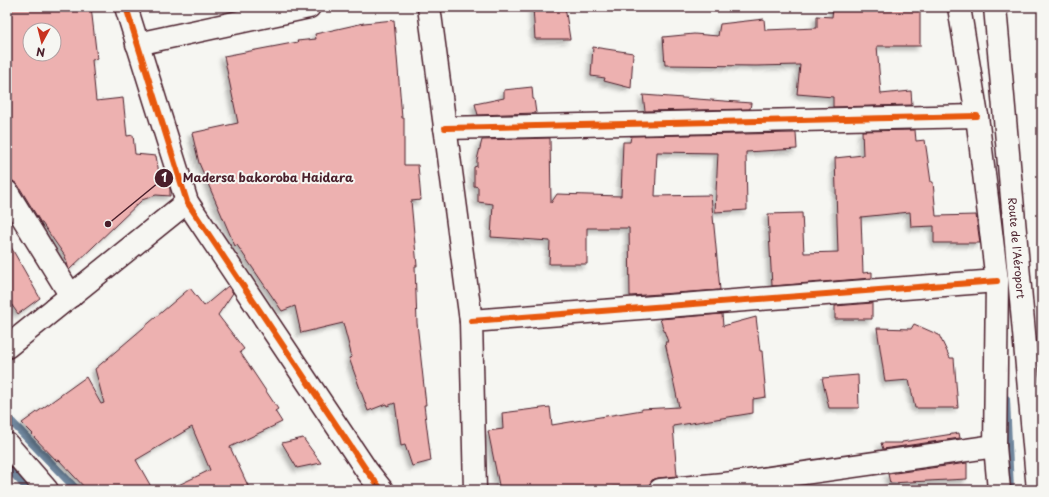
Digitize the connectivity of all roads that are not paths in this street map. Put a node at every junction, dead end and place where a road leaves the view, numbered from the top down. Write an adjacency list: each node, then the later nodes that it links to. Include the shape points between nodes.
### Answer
1 (126, 7): 6 (main road)
2 (309, 7): 6 (main road)
3 (429, 7): 8 (main road)
4 (958, 7): 7 (main road)
5 (995, 7): 22 (main road, Route de l'Aéroport)
6 (137, 44): 10 (main road)
7 (977, 116): 8 (main road); 11 (main road)
8 (445, 128): 13 (main road)
9 (7, 192): 12 (main road)
10 (187, 202): 12 (main road); 18 (main road)
11 (997, 281): 13 (main road); 16 (main road)
12 (71, 296): 14 (main road)
13 (471, 321): 19 (main road)
14 (7, 347)
15 (7, 444): 17 (main road)
16 (995, 446): 20 (main road, via 734,484); 21 (main road)
17 (47, 490)
18 (382, 490)
19 (475, 490)
20 (660, 490)
21 (999, 490)
22 (1038, 490)

